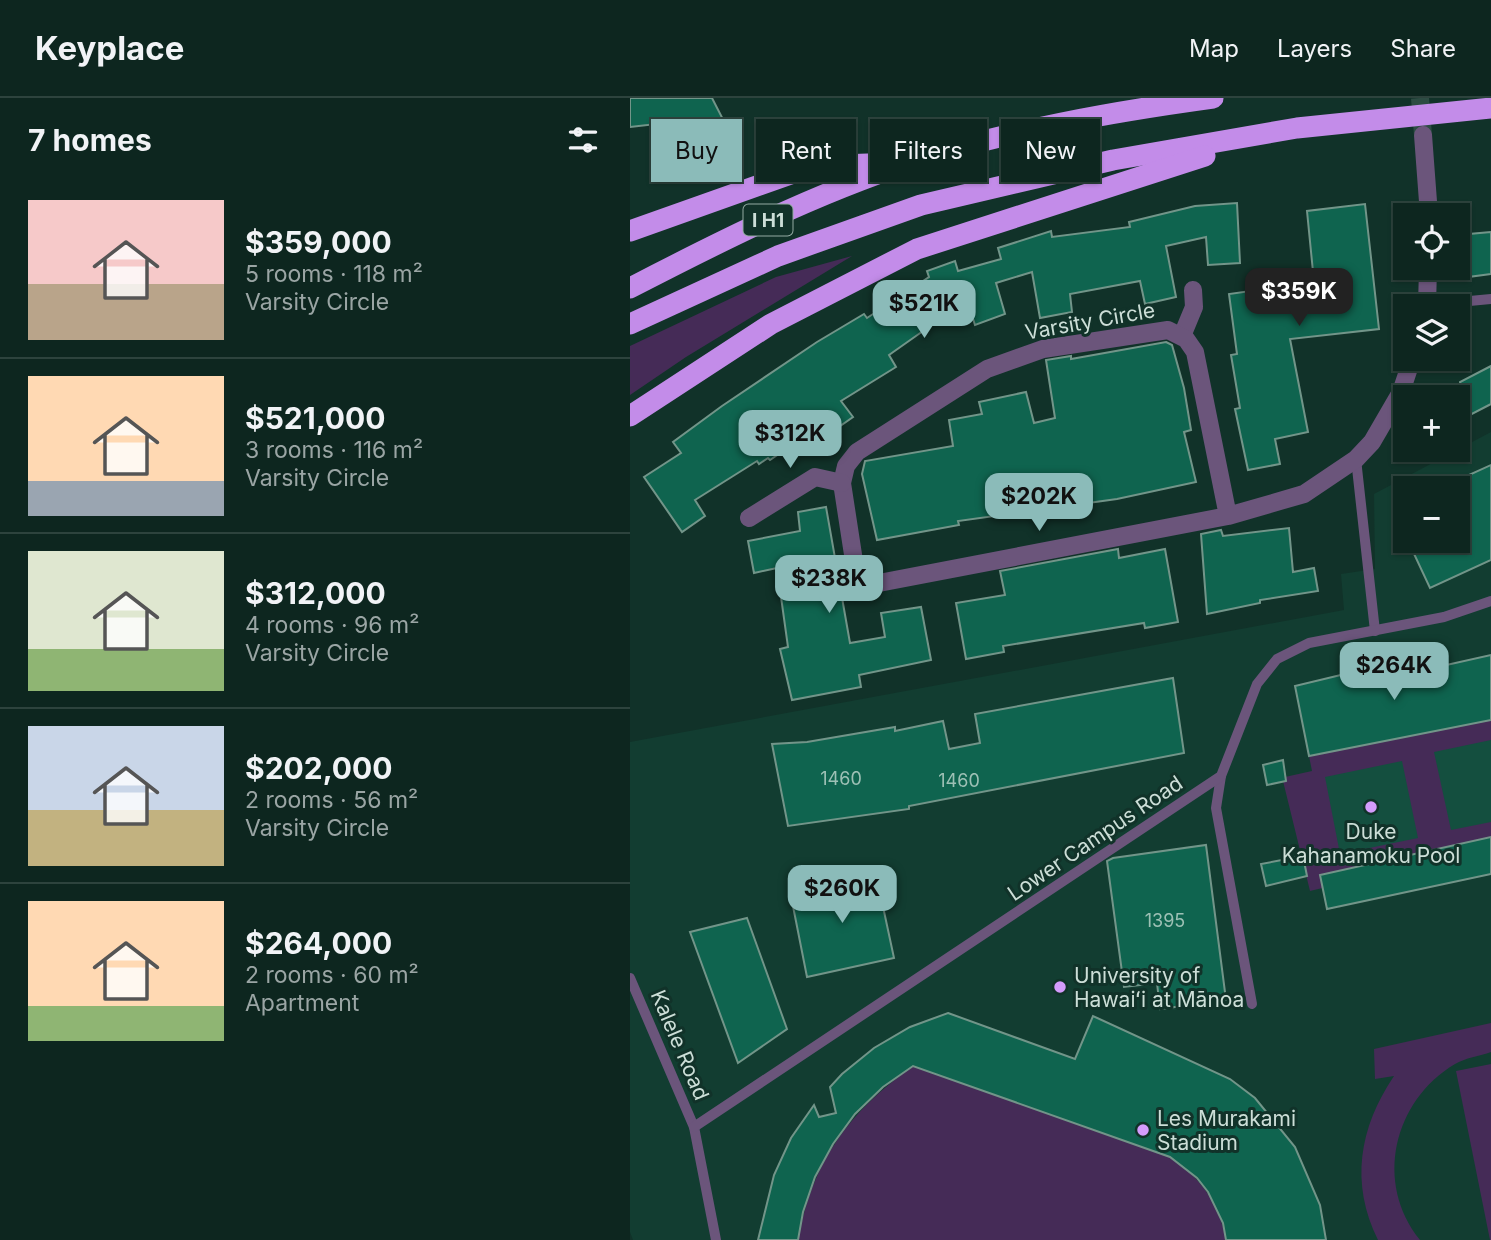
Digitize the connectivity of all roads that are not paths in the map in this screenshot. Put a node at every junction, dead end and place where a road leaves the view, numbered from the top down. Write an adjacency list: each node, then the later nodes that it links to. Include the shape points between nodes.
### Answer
1 (1213, 98): 5 (highway, I H1, via 1121,110)
2 (1491, 108): 3 (highway, I H1)
3 (1297, 128): 14 (highway, I H1, via 1113,160 921,205 778,256); 17 (highway, via 917,249 771,324)
4 (1423, 135): 8 (street)
5 (987, 142)
6 (870, 164): 9 (highway, via 813,166)
7 (870, 179): 10 (highway, I H1, via 741,231)
8 (1428, 203)
9 (630, 231)
10 (630, 288)
11 (1194, 290): 15 (street, Varsity Circle, via 1194,307)
12 (1491, 299): 13 (lane)
13 (1470, 301)
14 (630, 324)
15 (1182, 336): 19 (street, Varsity Circle, via 1157,330 1043,349 987,369 857,452 846,466); 20 (street, Varsity Circle, via 1195,352)
16 (1407, 371): 18 (street, via 1387,417)
17 (630, 416)
18 (1356, 459): 20 (street, via 1304,494); 23 (lane)
19 (842, 483): 20 (street, via 858,587); 21 (street, via 816,477)
20 (1228, 516)
21 (749, 518)
22 (1491, 601): 23 (lane, via 1444,618)
23 (1375, 631): 24 (lane, via 1309,643 1277,659 1257,684)
24 (1221, 776): 26 (lane, via 1216,808); 27 (lane, Lower Campus Road)
25 (630, 978): 27 (lane, Kalele Road)
26 (1252, 1004)
27 (694, 1127): 28 (lane, Kalele Road)
28 (716, 1240)

